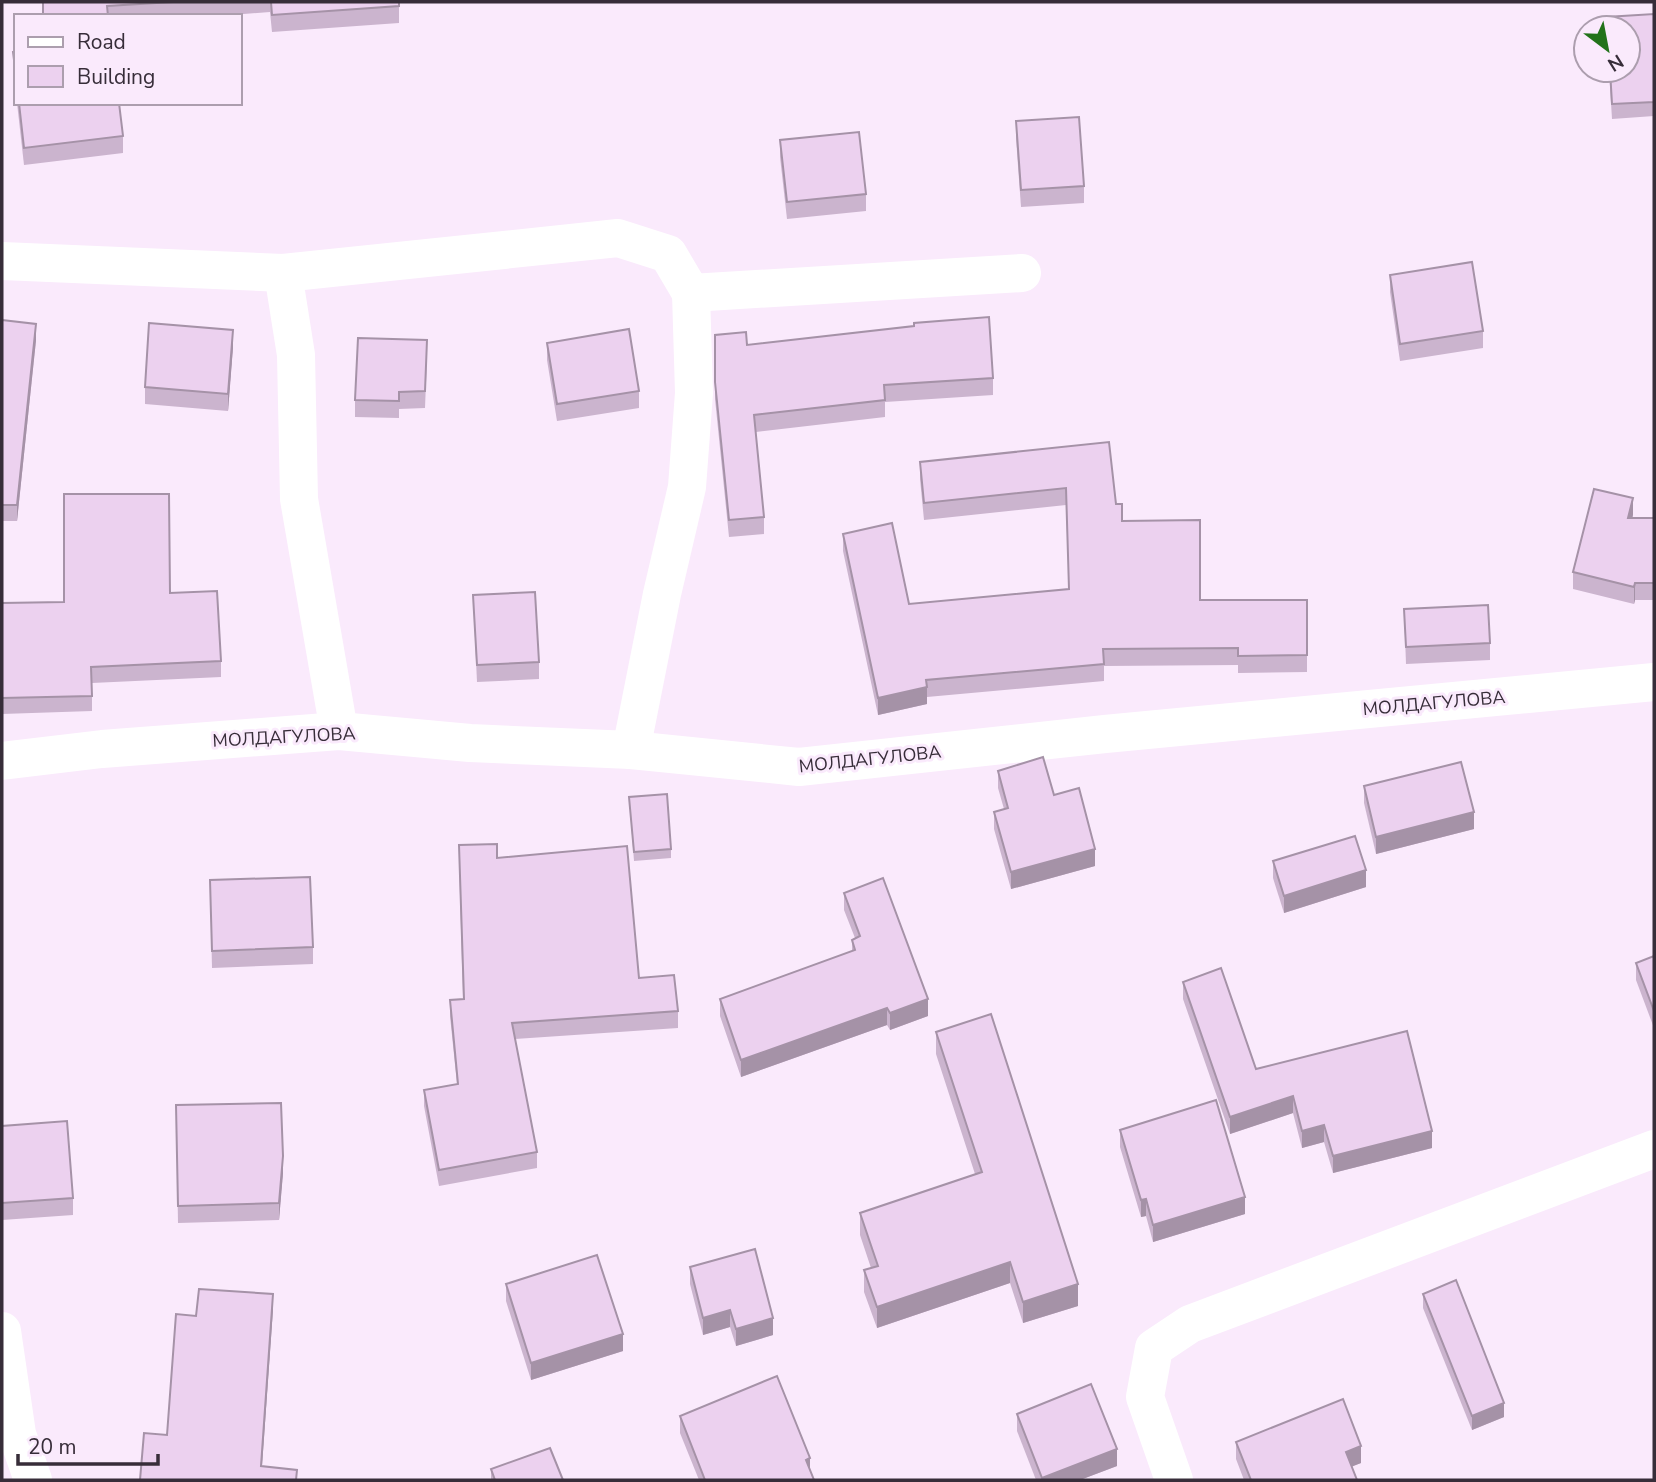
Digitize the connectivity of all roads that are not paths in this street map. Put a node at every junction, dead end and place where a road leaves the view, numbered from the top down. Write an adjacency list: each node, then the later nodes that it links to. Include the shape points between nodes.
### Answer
1 (2, 261): 2 (street)
2 (283, 273): 4 (street, via 618,238 668,254); 6 (street, via 296,355 299,499)
3 (1022, 273): 4 (street)
4 (691, 293): 7 (street, via 694,393 687,487)
5 (1654, 682): 7 (street, МОЛДАГУЛОВА, via 799,767)
6 (339, 731): 7 (street, МОЛДАГУЛОВА); 8 (street, МОЛДАГУЛОВА)
7 (631, 750)
8 (2, 761)
9 (1654, 1149): 12 (street, via 1191,1324 1154,1348 1144,1397)
10 (2, 1331): 11 (street, via 17,1434)
11 (33, 1480)
12 (1174, 1480)

